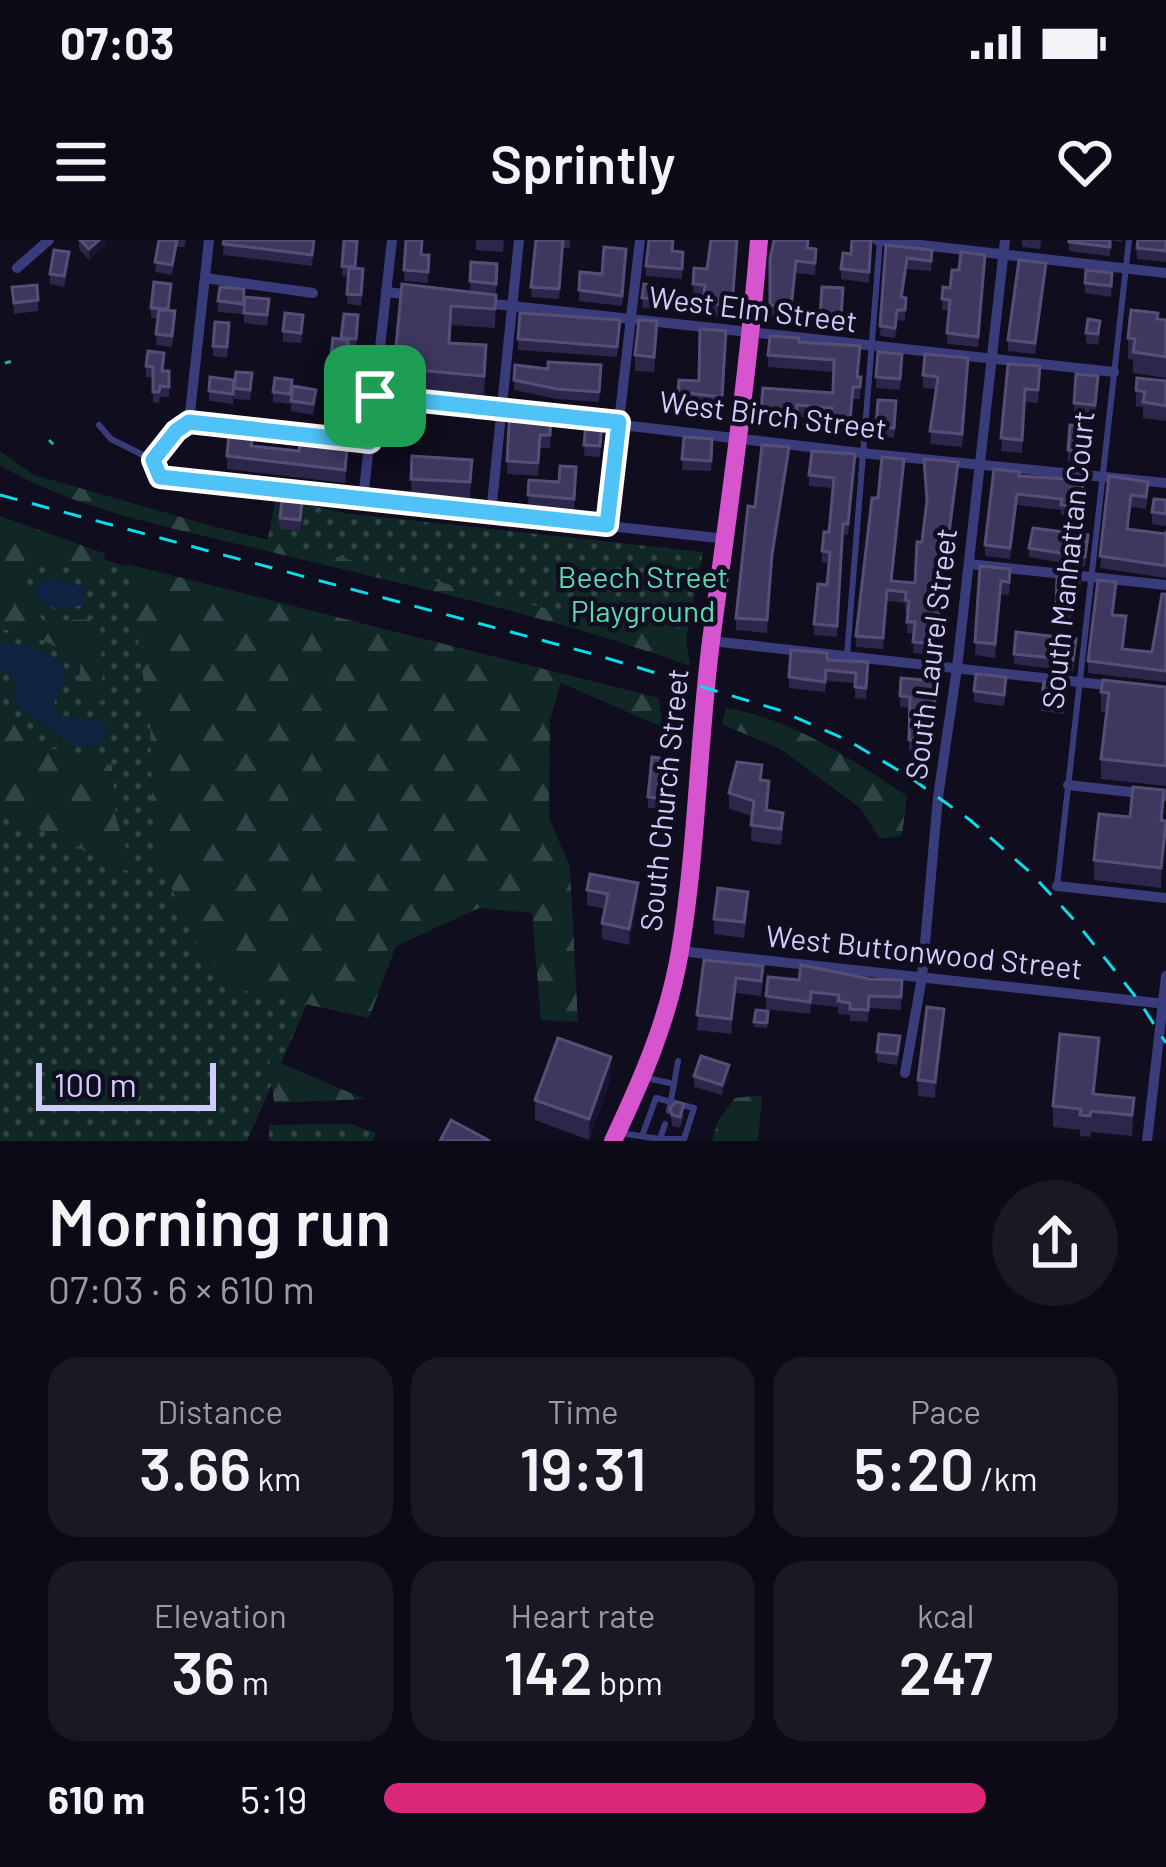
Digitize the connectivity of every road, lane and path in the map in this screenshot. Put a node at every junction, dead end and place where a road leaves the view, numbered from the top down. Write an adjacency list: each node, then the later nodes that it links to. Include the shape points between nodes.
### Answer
1 (49, 240): 11 (street)
2 (209, 240): 14 (street)
3 (392, 240): 15 (street)
4 (519, 240): 19 (street)
5 (640, 240): 20 (street)
6 (759, 240): 21 (highway, South Church Street)
7 (879, 240): 10 (street); 22 (lane)
8 (1005, 240): 10 (street, South Laurel Street)
9 (1129, 240): 12 (lane, South Manhattan Court)
10 (1003, 257): 12 (street); 23 (street, South Laurel Street)
11 (17, 268)
12 (1126, 270): 13 (street); 26 (lane, South Manhattan Court)
13 (1166, 273)
14 (205, 278): 16 (street); 29 (street)
15 (386, 292): 17 (street); 27 (street)
16 (313, 293)
17 (429, 297)
18 (472, 302): 19 (street, West Elm Street)
19 (514, 306): 20 (street, West Elm Street); 28 (street)
20 (631, 319): 21 (street, West Elm Street); 30 (street)
21 (752, 332): 22 (street, West Elm Street); 32 (highway, South Church Street)
22 (869, 347): 23 (street, West Elm Street); 36 (lane)
23 (992, 359): 26 (street, West Elm Street); 38 (street, South Laurel Street)
24 (17, 360): 25 (path)
25 (5, 363)
26 (1114, 372): 39 (lane, South Manhattan Court)
27 (375, 396): 28 (street, West Birch Street); 34 (street)
28 (502, 410): 30 (street, West Birch Street); 42 (street)
29 (189, 422): 34 (street); 37 (lane)
30 (619, 422): 32 (street, West Birch Street); 43 (street)
31 (99, 425): 37 (lane)
32 (741, 436): 36 (street, West Birch Street); 44 (highway, South Church Street)
33 (50, 440): 35 (path)
34 (370, 442): 41 (street)
35 (57, 448)
36 (861, 452): 38 (street, West Birch Street); 49 (lane)
37 (153, 460): 41 (lane, via 160,477)
38 (980, 462): 39 (street, West Birch Street); 45 (street, South Laurel Street)
39 (1103, 476): 40 (street, West Birch Street); 46 (lane, South Manhattan Court)
40 (1166, 482)
41 (363, 499): 42 (street)
42 (491, 513): 43 (street)
43 (607, 525): 44 (street)
44 (728, 539): 48 (highway, South Church Street)
45 (969, 564): 46 (street); 50 (street, South Laurel Street)
46 (1091, 577): 47 (street); 51 (lane, South Manhattan Court)
47 (1166, 585)
48 (711, 641): 49 (street); 57 (highway, South Church Street)
49 (847, 656): 50 (street)
50 (957, 668): 51 (street); 59 (street, South Laurel Street)
51 (1079, 682): 52 (street); 53 (lane, South Manhattan Court)
52 (1123, 687)
53 (1068, 785): 54 (street); 55 (lane, South Manhattan Court)
54 (1166, 796)
55 (1057, 886): 56 (street)
56 (1166, 898)
57 (680, 951): 59 (street, West Buttonwood Street); 63 (highway, South Church Street)
58 (1166, 976): 60 (street)
59 (922, 977): 60 (street, West Buttonwood Street); 62 (street, South Laurel Street)
60 (1164, 1004): 71 (street)
61 (678, 1061): 64 (lane)
62 (905, 1073)
63 (644, 1077): 64 (lane); 69 (highway, South Church Street)
64 (674, 1084): 65 (lane)
65 (673, 1102): 66 (lane); 68 (lane, via 656,1098); 70 (lane, via 694,1108 684,1139)
66 (669, 1112)
67 (665, 1124): 70 (lane)
68 (641, 1136): 69 (lane); 70 (lane)
69 (615, 1137)
70 (660, 1139)
71 (1147, 1141)

